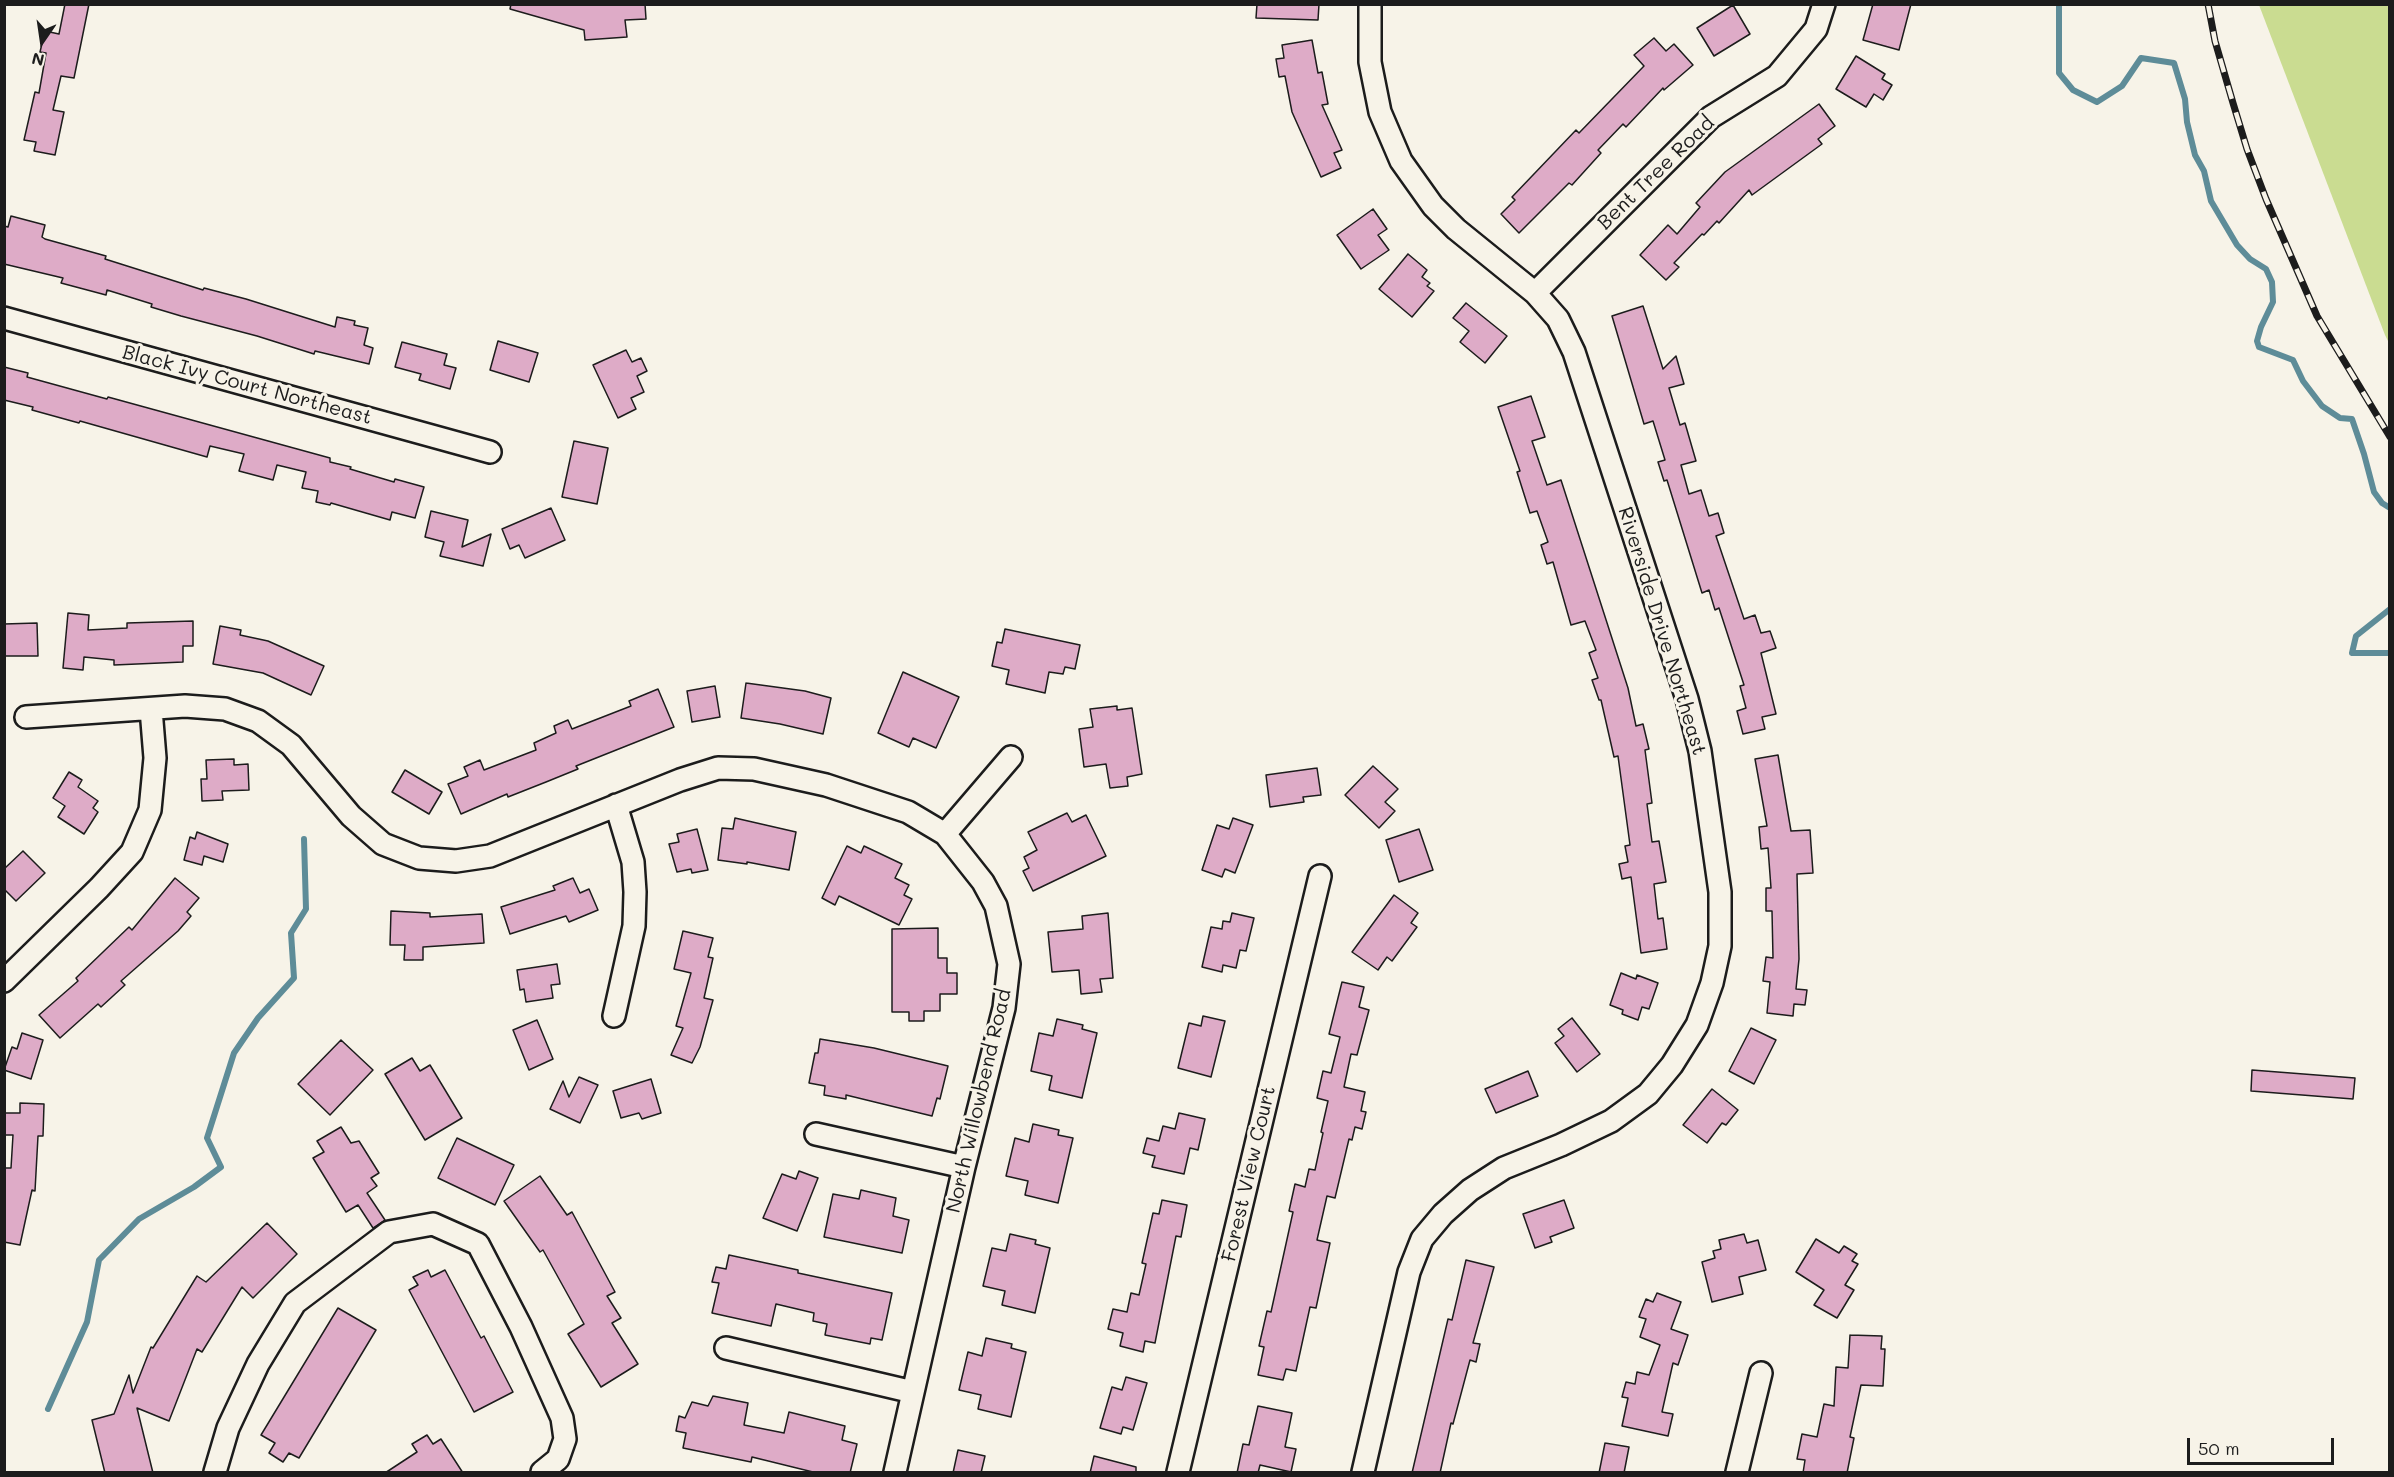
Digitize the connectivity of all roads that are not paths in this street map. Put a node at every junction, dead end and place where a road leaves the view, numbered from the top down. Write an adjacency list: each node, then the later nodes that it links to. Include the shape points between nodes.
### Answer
1 (1370, 4): 3 (street, Riverside Drive Northeast, via 1370,62 1378,102 1401,161 1433,207)
2 (1824, 4): 3 (street, Bent Tree Road, via 1816,29 1777,76 1711,117)
3 (1535, 293): 23 (street, Riverside Drive Northeast, via 1558,319 1575,352 1687,699 1712,829 1720,892 1720,945 1712,983 1696,1024 1672,1065 1648,1094 1611,1121 1504,1168 1470,1190 1422,1239 1409,1272)
4 (4, 318): 5 (street, Black Ivy Court Northeast)
5 (490, 452)
6 (151, 709): 7 (street, North Willowbend Road); 9 (street, North Willowbend Road, via 225,709 258,721 291,745 351,816 383,844 419,858 456,861 490,856); 12 (street, via 154,758 150,810 132,852)
7 (26, 717)
8 (1011, 757): 10 (street)
9 (616, 805): 10 (street, North Willowbend Road, via 718,768 754,769 826,785 908,812); 13 (street, via 633,862 635,892 634,926)
10 (945, 834): 15 (street, North Willowbend Road, via 983,882 996,906 1009,964 1004,1008)
11 (1320, 876): 22 (street, Forest View Court)
12 (4, 981)
13 (614, 1016)
14 (816, 1134): 15 (street)
15 (964, 1167): 18 (street, North Willowbend Road)
16 (726, 1348): 18 (street)
17 (1761, 1372): 24 (street)
18 (913, 1392): 21 (street, North Willowbend Road)
19 (215, 1473): 20 (street, via 228,1428 258,1364 295,1303 389,1232 433,1224 478,1244 562,1418 565,1439 558,1459)
20 (542, 1473)
21 (895, 1473)
22 (1178, 1473)
23 (1363, 1473)
24 (1737, 1473)

